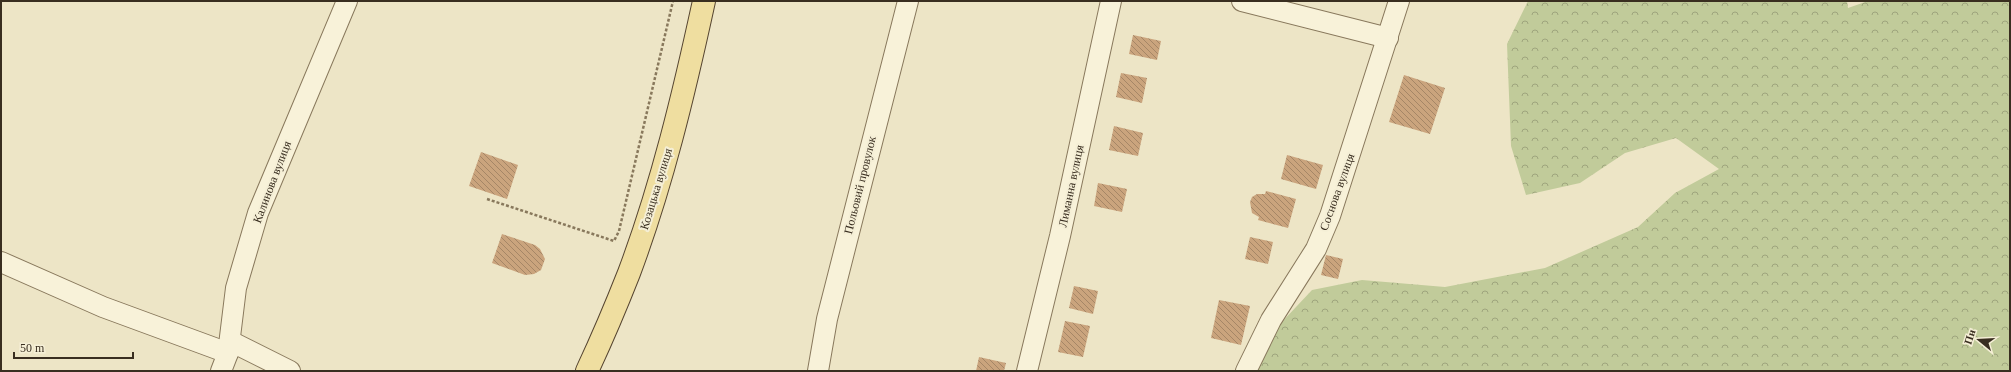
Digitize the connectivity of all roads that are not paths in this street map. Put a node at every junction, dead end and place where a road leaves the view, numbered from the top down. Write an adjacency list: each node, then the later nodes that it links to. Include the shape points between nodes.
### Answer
1 (347, 1): 9 (street, Калинова вулиця, via 258,213 236,288)
2 (704, 1): 12 (main road, Козацька вулиця, via 667,153 645,226 629,273)
3 (908, 1): 13 (street, Польовий провулок, via 826,319)
4 (1111, 1): 14 (street, Лиманна вулиця, via 1060,236)
5 (1242, 1): 7 (street)
6 (1398, 1): 7 (street, Соснова вулиця)
7 (1388, 38): 15 (street, Соснова вулиця, via 1330,216 1316,249 1271,320)
8 (1, 262): 9 (street, via 103,307)
9 (229, 347): 10 (street, Калинова вулиця); 11 (street)
10 (221, 371)
11 (290, 371)
12 (587, 371)
13 (818, 371)
14 (1027, 371)
15 (1246, 371)

